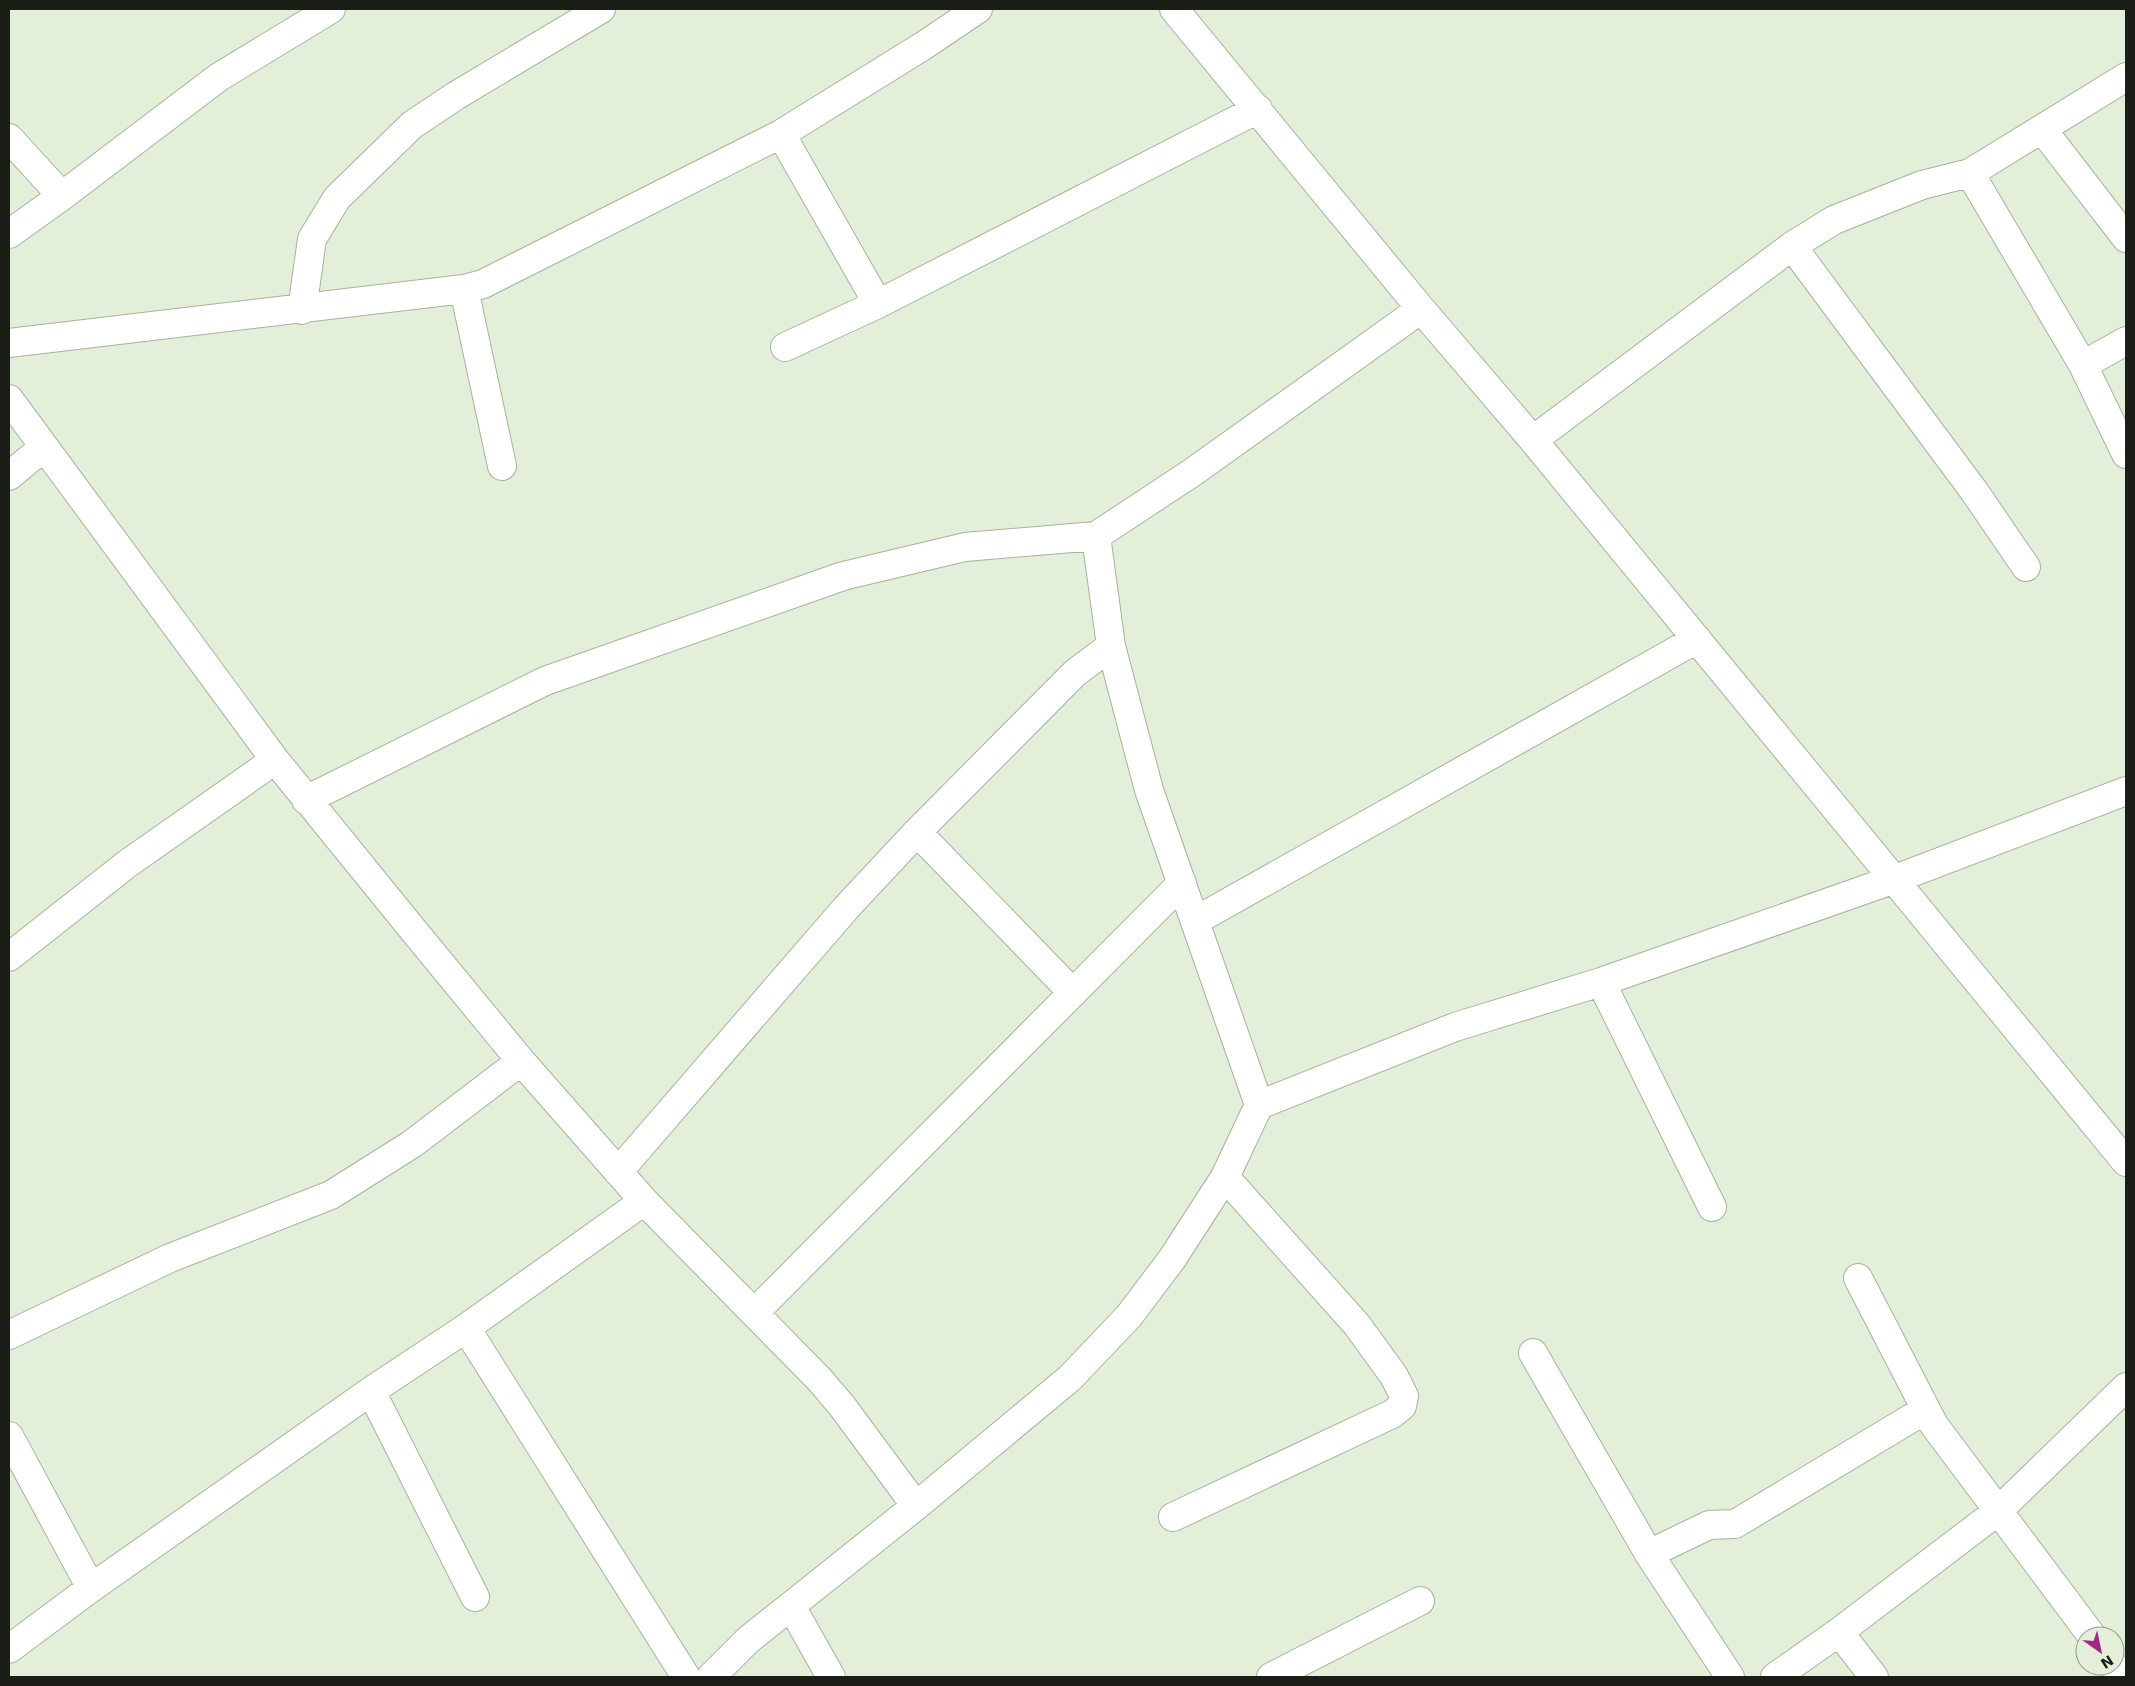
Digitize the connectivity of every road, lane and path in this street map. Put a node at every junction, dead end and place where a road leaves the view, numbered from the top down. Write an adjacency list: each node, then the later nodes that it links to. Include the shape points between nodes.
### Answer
1 (331, 9): 11 (street, via 219,77)
2 (601, 9): 18 (street, via 412,125 337,198 312,239)
3 (978, 9): 8 (street)
4 (1174, 9): 6 (street)
5 (2126, 76): 7 (street)
6 (1258, 109): 16 (street); 17 (street)
7 (2042, 129): 10 (street); 13 (street)
8 (781, 134): 15 (street, via 483,284); 16 (street)
9 (9, 138): 11 (street)
10 (1970, 173): 14 (street, via 1922,185 1834,220); 22 (street)
11 (62, 196): 12 (street)
12 (9, 234)
13 (2126, 238)
14 (1792, 246): 24 (street); 30 (street)
15 (464, 289): 18 (street); 27 (street)
16 (878, 304): 21 (street)
17 (1421, 309): 24 (street); 29 (street, via 1193,472)
18 (302, 310): 20 (street)
19 (2126, 341): 22 (street)
20 (9, 343)
21 (785, 347)
22 (2083, 365): 26 (street)
23 (9, 399): 25 (street)
24 (1533, 440): 31 (street)
25 (44, 447): 28 (street); 33 (street)
26 (2126, 454)
27 (502, 466)
28 (9, 476)
29 (1096, 536): 32 (street); 35 (street, via 966,547 834,579 545,681)
30 (2026, 566)
31 (1697, 639): 37 (street); 39 (street)
32 (1111, 646): 36 (street, via 1075,673); 38 (street, via 1149,790)
33 (275, 760): 35 (street); 40 (street, via 126,864)
34 (2126, 791): 37 (street)
35 (306, 800): 43 (street)
36 (917, 832): 42 (street); 46 (street, via 846,908)
37 (1895, 879): 41 (street); 45 (street)
38 (1182, 883): 39 (street); 42 (street)
39 (1195, 921): 44 (street)
40 (9, 957)
41 (1601, 982): 44 (street, via 1455,1027); 49 (street)
42 (1073, 993): 51 (street)
43 (521, 1061): 46 (street); 53 (street, via 412,1144 331,1195 170,1258)
44 (1259, 1105): 47 (street)
45 (2126, 1162)
46 (618, 1172): 48 (street)
47 (1225, 1177): 59 (street, via 1172,1259 1129,1316 1070,1378); 61 (street, via 1357,1325 1394,1376 1404,1396 1402,1406 1392,1414)
48 (644, 1201): 51 (street); 52 (street)
49 (1712, 1207)
50 (1858, 1278): 57 (street)
51 (754, 1312): 59 (street, via 842,1406)
52 (466, 1328): 56 (street); 70 (street)
53 (9, 1334)
54 (1533, 1353): 62 (street)
55 (2126, 1386): 60 (street)
56 (371, 1391): 63 (street); 64 (street)
57 (1925, 1410): 60 (street); 62 (street, via 1735,1524 1709,1525)
58 (9, 1436): 63 (street)
59 (916, 1506): 66 (street)
60 (1998, 1511): 67 (street); 68 (street)
61 (1173, 1517)
62 (1648, 1554): 74 (street)
63 (91, 1588): 69 (street)
64 (475, 1597)
65 (1420, 1601): 73 (street)
66 (791, 1606): 71 (street, via 748,1640); 72 (street)
67 (2084, 1626)
68 (1839, 1632): 75 (street); 76 (street)
69 (9, 1650)
70 (686, 1677)
71 (711, 1677)
72 (831, 1677)
73 (1271, 1677)
74 (1730, 1677)
75 (1774, 1677)
76 (1874, 1677)

